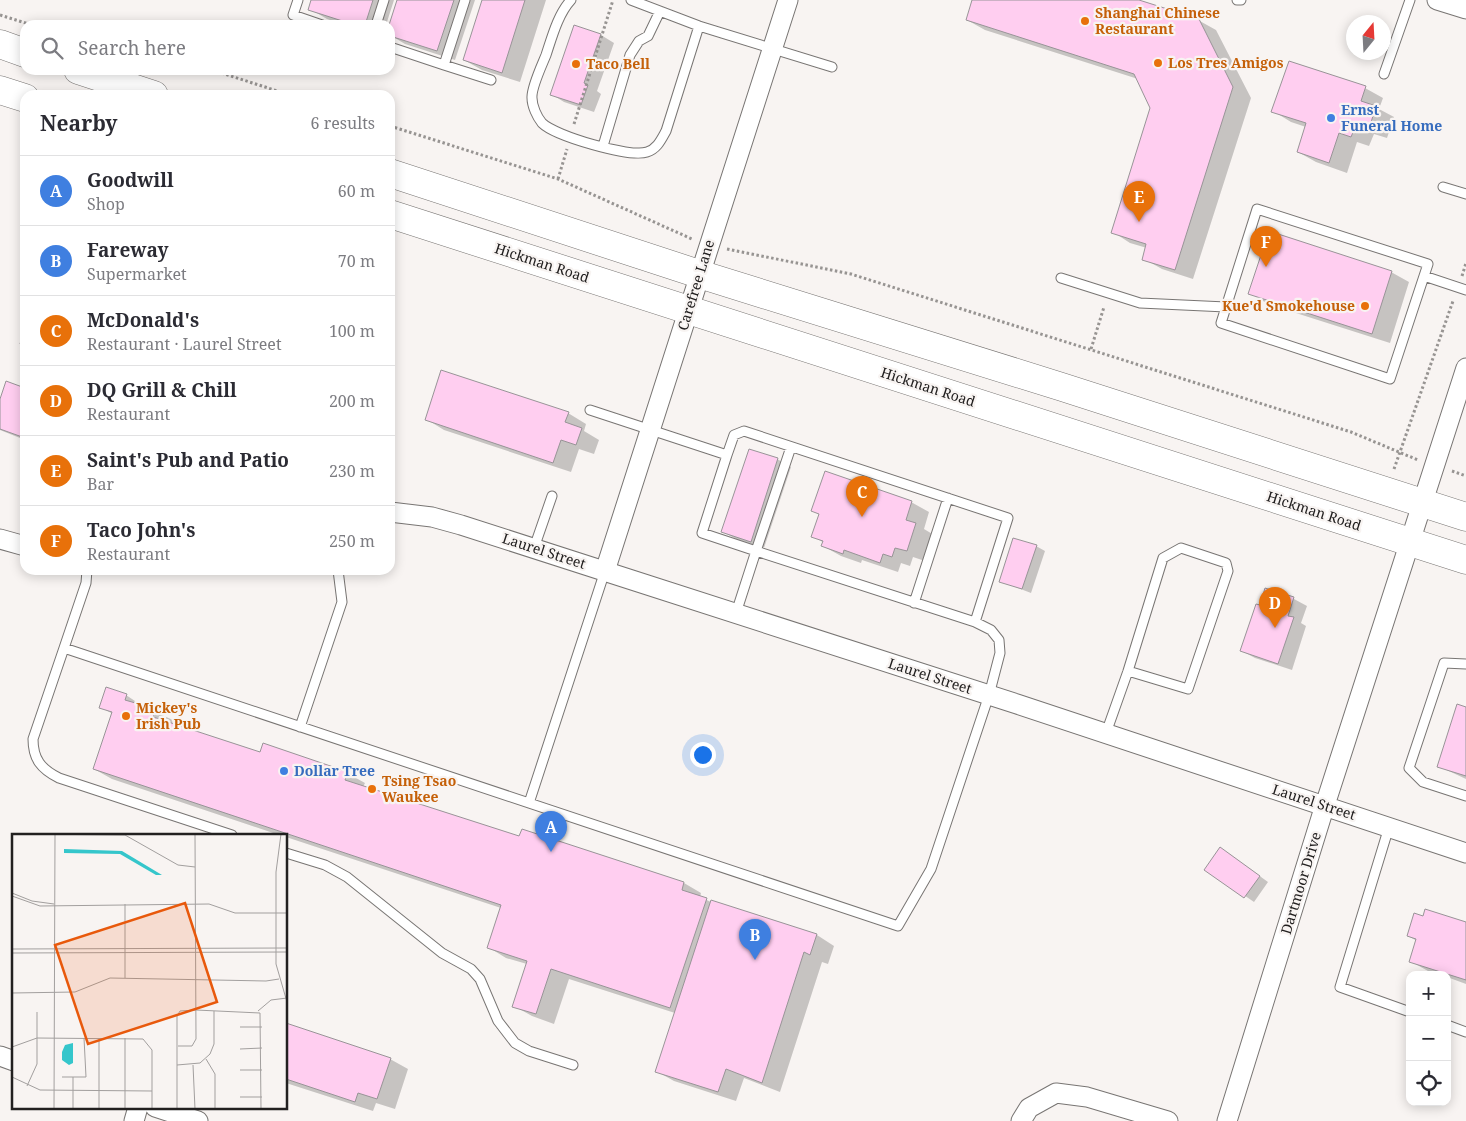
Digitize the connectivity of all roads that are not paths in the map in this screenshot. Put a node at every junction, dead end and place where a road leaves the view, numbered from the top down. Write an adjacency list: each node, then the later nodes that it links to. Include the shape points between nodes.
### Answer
1 (298, 0): 13 (lane, via 293,16)
2 (384, 0): 14 (lane)
3 (465, 0): 20 (lane)
4 (571, 0): 28 (lane, via 555,28 532,97 535,111 542,123)
5 (631, 0): 12 (lane)
6 (1237, 0): 7 (lane)
7 (1241, 0)
8 (1410, 0): 22 (lane)
9 (1437, 0): 11 (street)
10 (783, 1): 17 (street, Carefree Lane)
11 (1466, 9)
12 (660, 10): 15 (lane); 28 (lane, via 648,36 638,41 630,55)
13 (306, 20)
14 (378, 20)
15 (699, 26): 17 (lane); 28 (lane, via 666,130 658,145 637,154)
16 (0, 44): 19 (highway)
17 (772, 48): 21 (lane); 33 (street, Carefree Lane)
18 (395, 49): 20 (lane)
19 (20, 51)
20 (444, 65): 24 (lane)
21 (832, 66)
22 (1384, 74)
23 (93, 75): 26 (highway)
24 (491, 80)
25 (0, 90): 27 (highway)
26 (139, 90)
27 (20, 96)
28 (604, 146)
29 (395, 175): 33 (highway)
30 (1444, 187): 31 (lane)
31 (1466, 194)
32 (395, 216): 38 (highway, Hickman Road)
33 (698, 274): 38 (street, Carefree Lane); 46 (highway)
34 (1424, 276): 36 (lane); 37 (lane, via 1428,264 1257,209); 37 (lane, via 1390,379 1221,323)
35 (1061, 278): 37 (lane, via 1140,303)
36 (1462, 289)
37 (1226, 307)
38 (689, 310): 41 (street, Carefree Lane); 50 (highway, Hickman Road)
39 (1466, 368): 46 (street, Dartmoor Drive)
40 (590, 410): 41 (lane)
41 (650, 430): 43 (lane); 55 (street, Carefree Lane)
42 (791, 447): 43 (lane, via 744,431 734,435); 45 (lane); 53 (lane)
43 (727, 456): 53 (lane, via 702,533)
44 (552, 496): 52 (lane)
45 (948, 498): 58 (lane); 60 (lane, via 1008,518)
46 (1422, 503): 48 (highway); 50 (street, Dartmoor Drive)
47 (395, 513): 52 (street, Laurel Street, via 446,520)
48 (1466, 517)
49 (0, 539): 51 (street)
50 (1410, 542): 54 (highway, Hickman Road); 69 (street, Dartmoor Drive)
51 (20, 545)
52 (534, 548): 55 (street, Laurel Street)
53 (756, 551): 58 (lane); 59 (lane)
54 (1466, 560)
55 (605, 571): 59 (street, Laurel Street); 68 (lane)
56 (87, 575): 61 (lane)
57 (339, 575): 65 (lane, via 342,602)
58 (914, 602): 60 (lane)
59 (736, 613): 64 (street, Laurel Street)
60 (975, 622): 64 (lane, via 991,630 999,640 1000,653)
61 (64, 648): 65 (lane); 71 (lane, via 33,739 36,762 59,778)
62 (1466, 664): 67 (lane, via 1444,663 1409,768 1423,782)
63 (1128, 671): 63 (lane, via 1188,690 1228,571 1226,563 1182,548 1163,558); 66 (lane)
64 (989, 695): 66 (street, Laurel Street); 68 (lane, via 931,869 898,926)
65 (300, 727): 68 (lane)
66 (1106, 733): 69 (street, Laurel Street)
67 (1466, 796)
68 (529, 803)
69 (1325, 805): 70 (street, Laurel Street); 86 (street, Dartmoor Drive)
70 (1389, 828): 72 (street, Laurel Street); 74 (lane, via 1340,987)
71 (229, 834)
72 (1466, 853)
73 (288, 854): 79 (lane, via 325,865 347,877 442,953 471,969 480,979 498,1021 515,1043 529,1051)
74 (1406, 1011)
75 (1451, 1026): 76 (lane)
76 (1466, 1032)
77 (0, 1056): 78 (street)
78 (12, 1060)
79 (574, 1065)
80 (138, 1108): 82 (street)
81 (158, 1108): 83 (street)
82 (134, 1121)
83 (198, 1121)
84 (1021, 1121): 85 (street, via 1029,1108 1056,1092 1087,1097)
85 (1168, 1121)
86 (1226, 1121)

